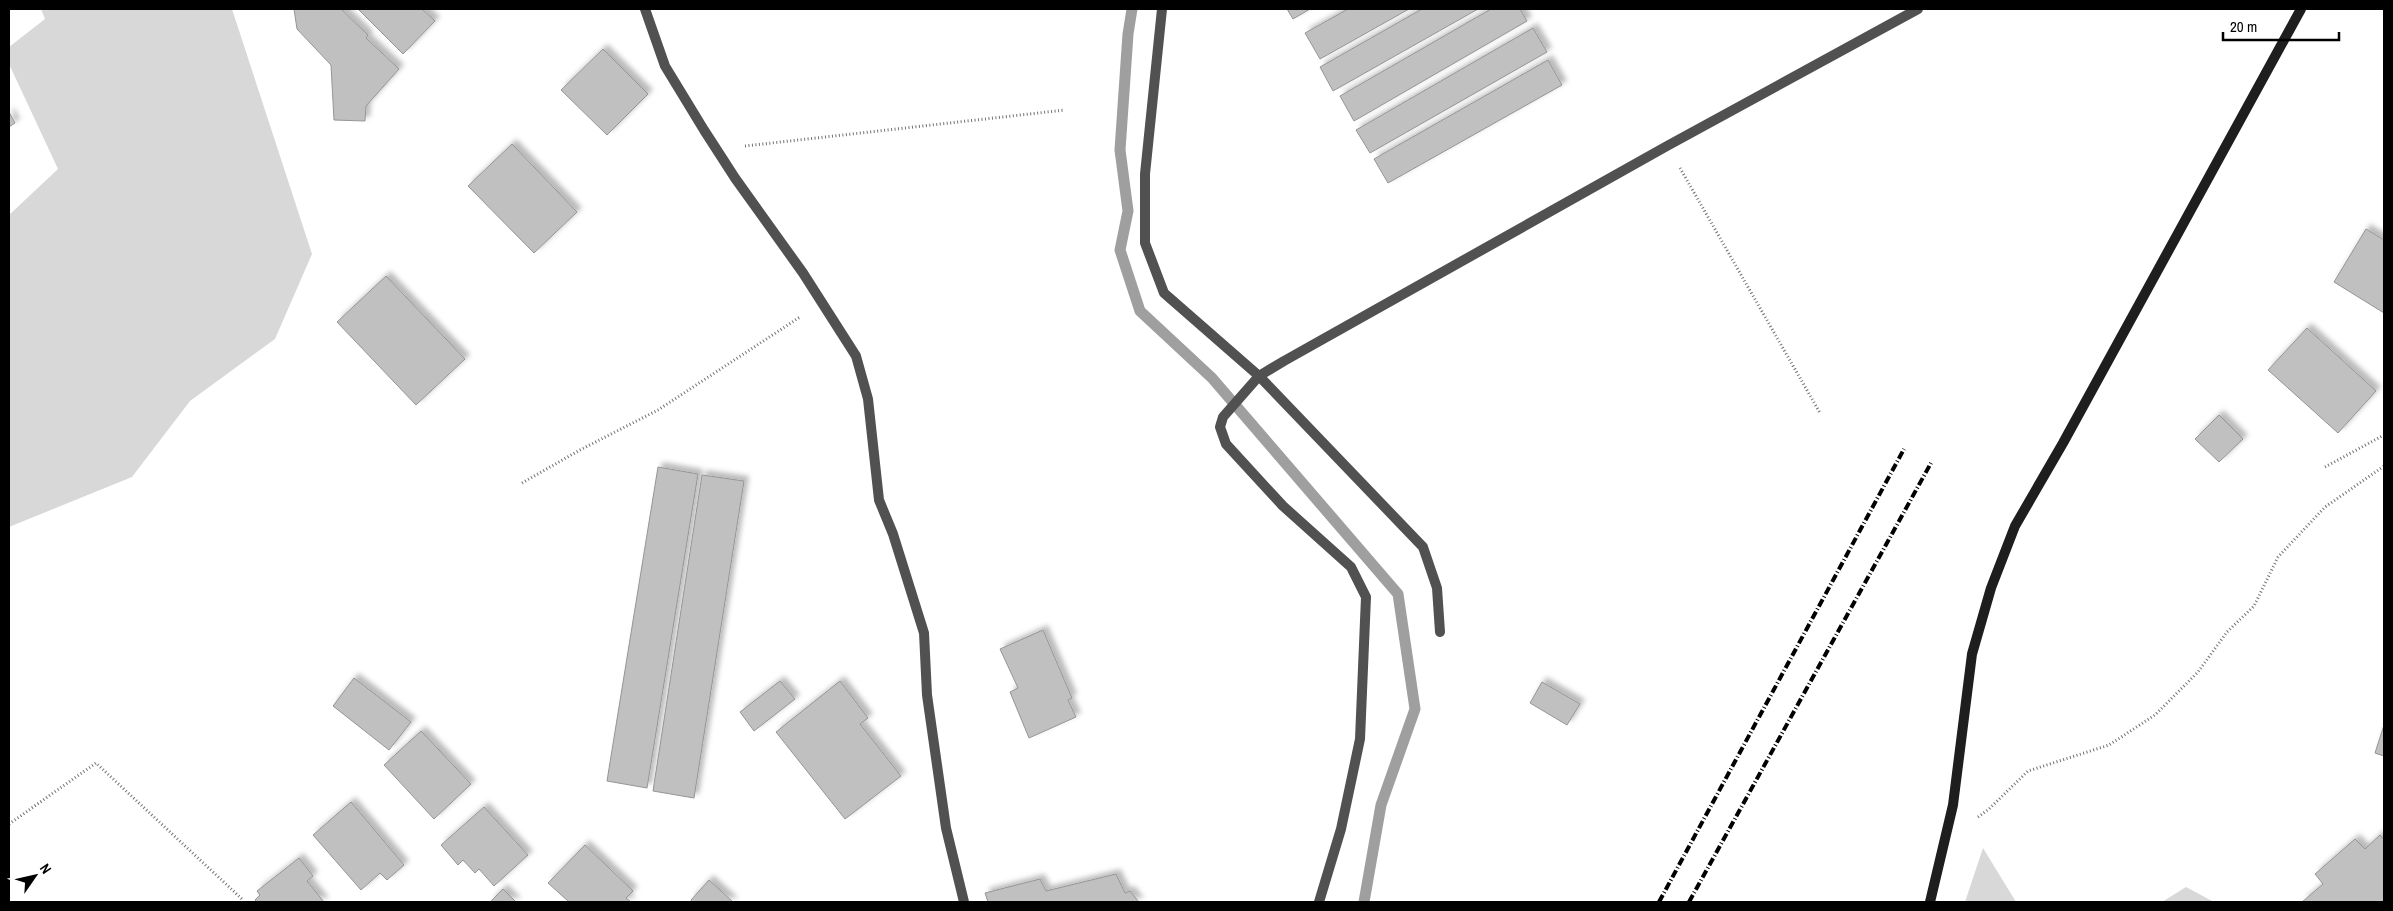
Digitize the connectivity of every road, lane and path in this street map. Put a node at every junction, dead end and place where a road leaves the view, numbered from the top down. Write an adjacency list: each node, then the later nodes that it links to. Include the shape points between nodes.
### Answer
1 (645, 9): 7 (street, via 665,66)
2 (1162, 9): 9 (street, via 1145,174 1145,243 1164,293)
3 (1918, 9): 6 (street)
4 (2301, 9): 17 (street, via 2064,443 2015,526 1991,588 1972,654 1953,806)
5 (1065, 110): 7 (path)
6 (1667, 146): 9 (street); 10 (path)
7 (717, 149): 8 (street)
8 (822, 303): 14 (path, via 658,410); 19 (street, via 856,356 868,399 879,500 924,633 927,695 946,828)
9 (1259, 376): 15 (street, via 1423,547 1437,588); 20 (street, via 1223,417 1220,427 1226,444 1283,506 1351,567 1366,598 1360,739 1341,829)
10 (1820, 412)
11 (2384, 435): 13 (path)
12 (2384, 466): 17 (path, via 2325,506 2278,557 2254,606 2228,632 2198,672 2155,715 2108,745 2028,771 1989,809)
13 (2326, 467)
14 (522, 483)
15 (1440, 632)
16 (9, 824): 18 (path, via 96,763)
17 (1944, 840): 21 (street)
18 (242, 899)
19 (964, 902)
20 (1318, 902)
21 (1930, 902)

